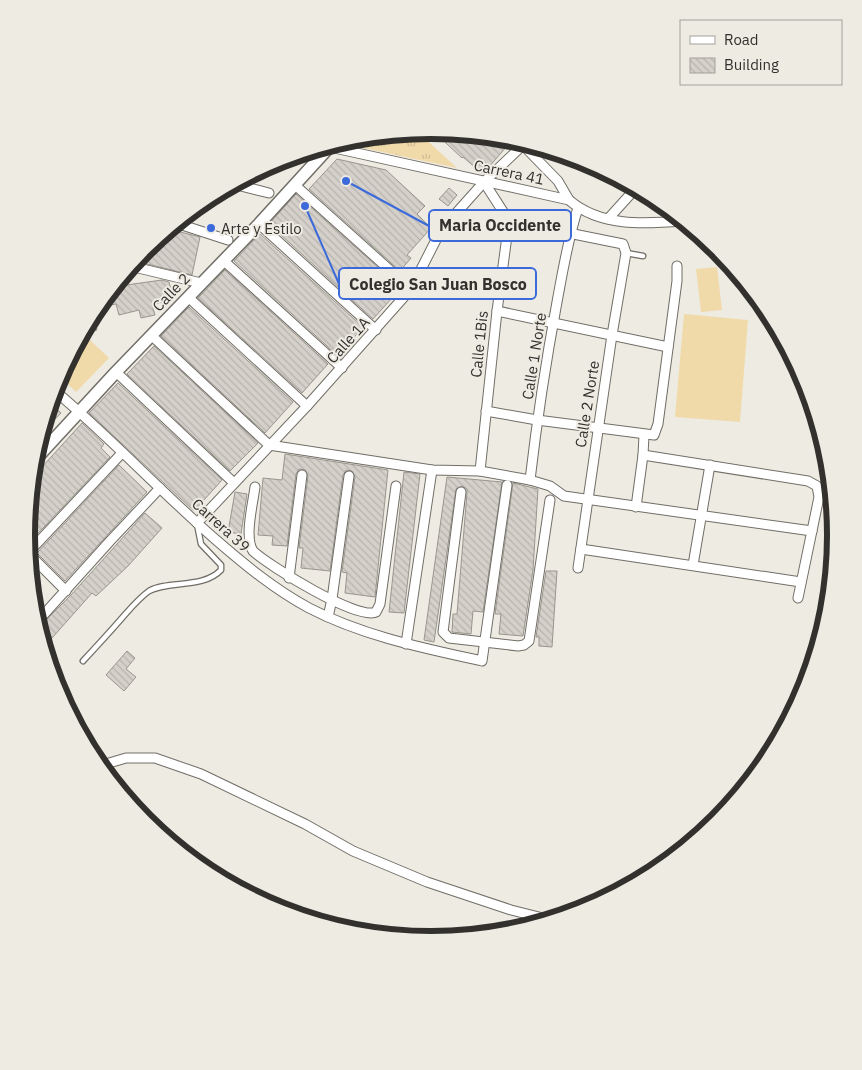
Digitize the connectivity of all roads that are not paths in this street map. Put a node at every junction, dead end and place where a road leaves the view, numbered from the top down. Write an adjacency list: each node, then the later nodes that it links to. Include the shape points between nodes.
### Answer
1 (345, 149): 5 (street, Carrera 41)
2 (517, 149): 5 (street, Calle 1A)
3 (531, 152): 10 (street, via 558,181)
4 (322, 154): 6 (street, Calle 2)
5 (484, 182): 10 (street, Carrera 41); 13 (street); 25 (street, Calle 1A, via 441,230)
6 (295, 185): 15 (street, Calle 2); 25 (street)
7 (243, 187): 8 (street)
8 (269, 193)
9 (631, 193): 12 (street)
10 (569, 200): 11 (street, Carrera 41)
11 (578, 208): 12 (street, Carrera 41); 17 (street, Calle 1 Norte)
12 (608, 219): 14 (street, Carrera 41, via 645,224)
13 (509, 221): 17 (street); 27 (street, Calle 1Bis)
14 (673, 222)
15 (259, 224): 21 (street, Calle 2); 29 (street)
16 (183, 226): 18 (street)
17 (570, 232): 19 (street); 28 (street, Calle 1 Norte)
18 (228, 240)
19 (625, 249): 20 (lane); 31 (street, Calle 2 Norte)
20 (643, 256)
21 (224, 261): 24 (street, Calle 2); 33 (street)
22 (677, 266): 32 (street)
23 (139, 268): 24 (street)
24 (201, 283): 26 (street, Calle 2)
25 (411, 289): 29 (street, Calle 1A)
26 (188, 297): 30 (street, Calle 2); 36 (street)
27 (497, 311): 28 (street); 37 (street, Calle 1Bis)
28 (553, 323): 31 (street); 39 (street, Calle 1 Norte)
29 (376, 330): 33 (street, Calle 1A)
30 (151, 335): 34 (street, Calle 2); 42 (street)
31 (612, 335): 32 (street); 40 (street, Calle 2 Norte)
32 (668, 348): 41 (street, via 658,424 654,435)
33 (342, 368): 36 (street, Calle 1A)
34 (116, 372): 38 (street, Calle 2); 52 (street)
35 (60, 396): 38 (street, Carrera 39)
36 (306, 406): 42 (street, Calle 1A)
37 (486, 411): 39 (street); 48 (street, Calle 1Bis)
38 (79, 412): 43 (street, Calle 2); 44 (street, Carrera 39)
39 (537, 420): 40 (street); 51 (street, Calle 1 Norte)
40 (598, 428): 41 (street); 58 (street, Calle 2 Norte)
41 (644, 435): 45 (street)
42 (269, 445): 47 (street); 52 (street, Calle 1A)
43 (45, 450)
44 (122, 453): 56 (street, Carrera 39); 64 (street)
45 (643, 455): 46 (street); 60 (street)
46 (710, 466): 61 (street); 63 (street, via 808,481 817,486 819,497)
47 (432, 470): 48 (street); 77 (street)
48 (480, 472): 51 (street)
49 (302, 475): 69 (street)
50 (349, 476): 73 (street)
51 (530, 480): 58 (street, via 550,486 564,496)
52 (234, 483): 62 (street, Calle 1A)
53 (507, 485): 76 (street)
54 (396, 486): 73 (street, via 378,610 368,614)
55 (255, 487): 69 (street, via 250,546 257,555)
56 (160, 488): 62 (street, Carrera 39); 71 (street)
57 (461, 492): 76 (street, via 443,632 449,638)
58 (587, 499): 60 (street); 65 (street, Calle 2 Norte)
59 (550, 500): 76 (street, via 529,641 518,646)
60 (636, 507): 61 (street)
61 (701, 516): 63 (street); 67 (street)
62 (197, 523): 75 (street, Carrera 39, via 272,586); 78 (lane, via 201,544 221,565 218,574 148,592)
63 (812, 531): 70 (street)
64 (35, 545)
65 (581, 549): 67 (street); 68 (street, Calle 2 Norte)
66 (36, 561): 71 (street)
67 (693, 566): 70 (street)
68 (578, 568)
69 (289, 578): 73 (street)
70 (801, 582): 72 (street)
71 (66, 592): 74 (street)
72 (798, 598)
73 (332, 600): 75 (street)
74 (44, 615)
75 (328, 617): 77 (street, Carrera 39)
76 (484, 642): 77 (street, Carrera 39, via 482,661)
77 (406, 644)
78 (83, 661)
79 (108, 763): 80 (street, via 126,758 155,758 209,778 353,851 427,882)
80 (537, 917)

